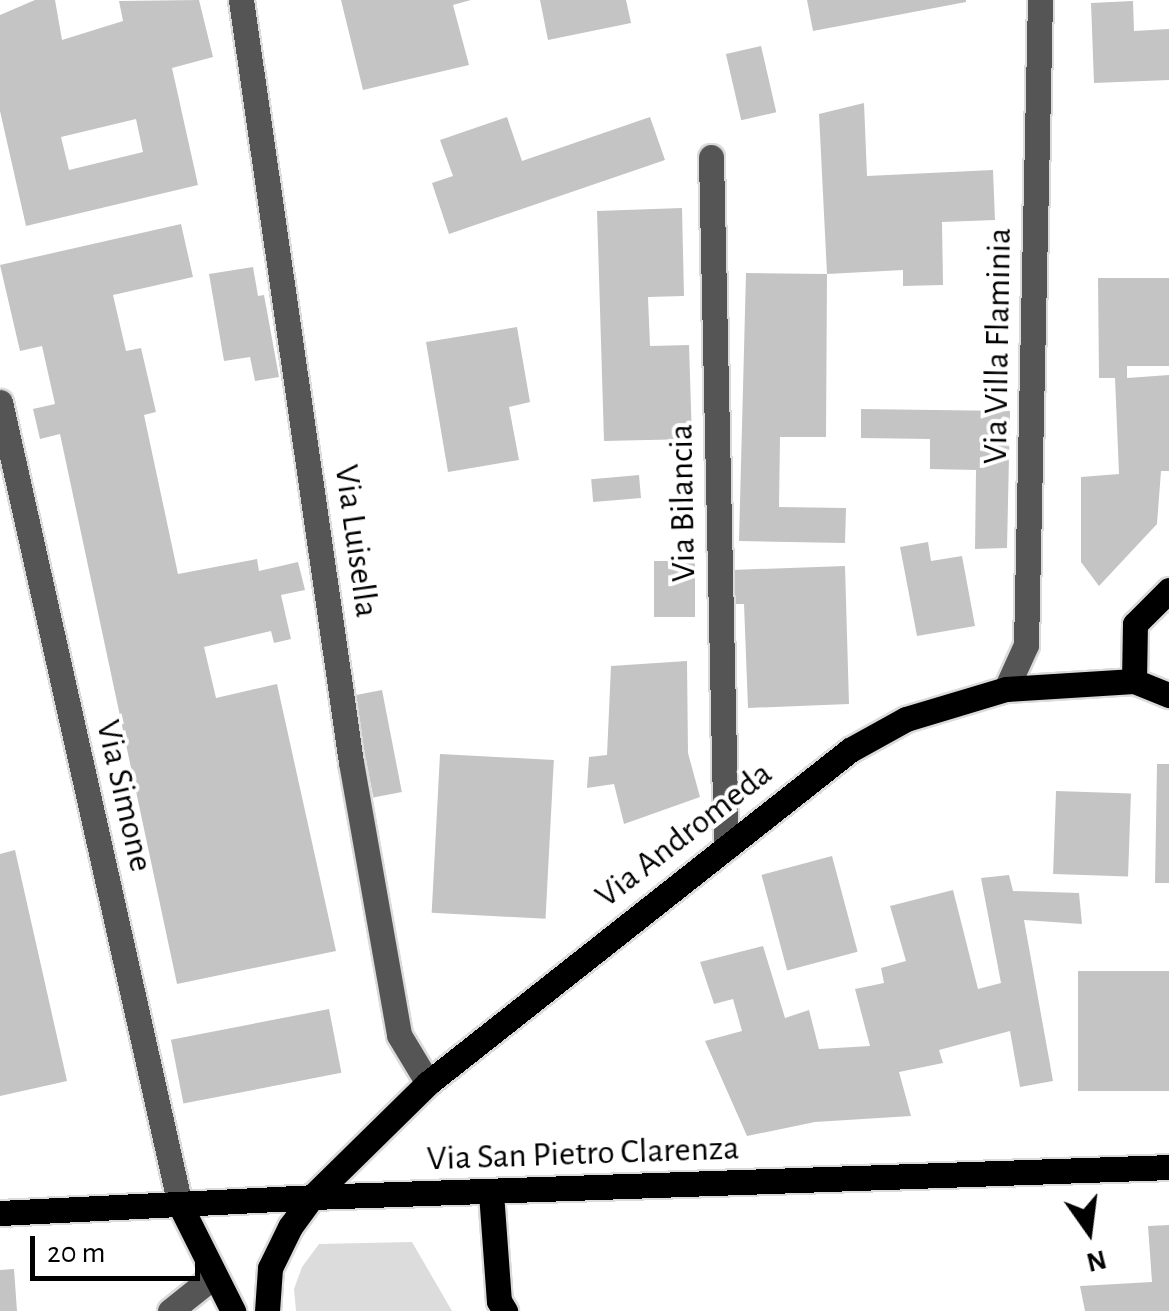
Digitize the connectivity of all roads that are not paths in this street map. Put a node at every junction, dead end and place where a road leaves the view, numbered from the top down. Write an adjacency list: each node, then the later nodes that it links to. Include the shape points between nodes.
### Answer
1 (241, 0): 10 (street, Via Luisella, via 351,762 399,1035)
2 (1040, 0): 7 (street, Via Villa Flaminia, via 1026,646)
3 (711, 158): 9 (street, Via Bilancia)
4 (0, 402): 14 (street, Via Simone)
5 (1169, 590): 6 (main road, via 1135,624)
6 (1134, 681): 7 (main road, Via Andromeda); 8 (main road, Via Andromeda)
7 (1006, 690): 9 (main road, Via Andromeda, via 906,719 850,750)
8 (1169, 694)
9 (726, 848): 10 (main road, Via Andromeda)
10 (428, 1083): 13 (main road, Via Andromeda)
11 (1169, 1166): 12 (main road, Via San Pietro Clarenza)
12 (492, 1193): 13 (main road, Via San Pietro Clarenza); 20 (main road)
13 (312, 1197): 14 (main road, Via San Pietro Clarenza); 19 (main road, Via Andromeda, via 270,1268)
14 (180, 1205): 15 (main road, Via San Pietro Clarenza); 16 (main road)
15 (0, 1214)
16 (214, 1276): 17 (street); 18 (main road)
17 (170, 1311)
18 (233, 1311)
19 (268, 1311)
20 (505, 1311)

